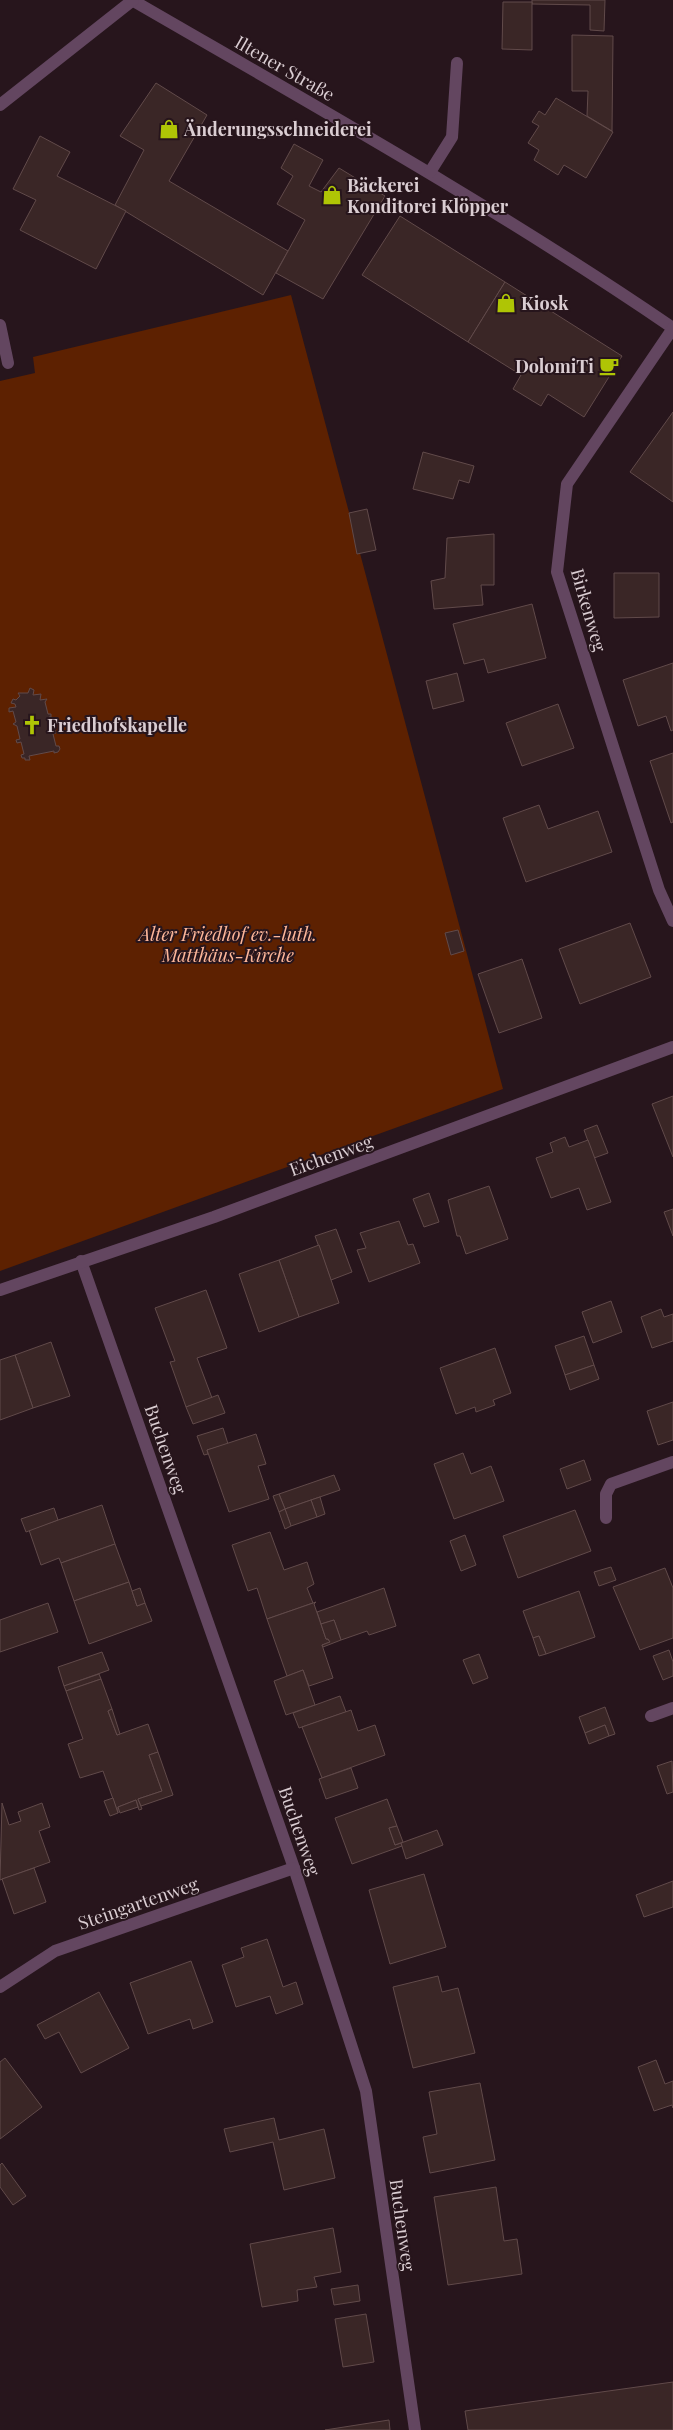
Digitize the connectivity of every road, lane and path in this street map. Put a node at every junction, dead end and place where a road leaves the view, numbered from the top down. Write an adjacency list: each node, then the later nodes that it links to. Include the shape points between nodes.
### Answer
1 (133, 0): 3 (street); 4 (street, Iltener Straße)
2 (457, 63): 4 (street, via 452,137)
3 (0, 105)
4 (430, 172): 6 (street, Iltener Straße, via 614,287)
5 (0, 325): 7 (street)
6 (673, 328): 8 (street, Birkenweg, via 567,484 558,572 659,890)
7 (8, 363)
8 (673, 920)
9 (673, 1047): 10 (street, Eichenweg, via 214,1217)
10 (81, 1261): 11 (street, Eichenweg); 16 (street, Buchenweg)
11 (0, 1290)
12 (673, 1462): 13 (street, via 612,1484 606,1494)
13 (606, 1518)
14 (673, 1708): 15 (street)
15 (652, 1716)
16 (294, 1868): 17 (street, Steingartenweg, via 55,1951); 18 (street, Buchenweg, via 366,2091)
17 (0, 1987)
18 (415, 2430)

